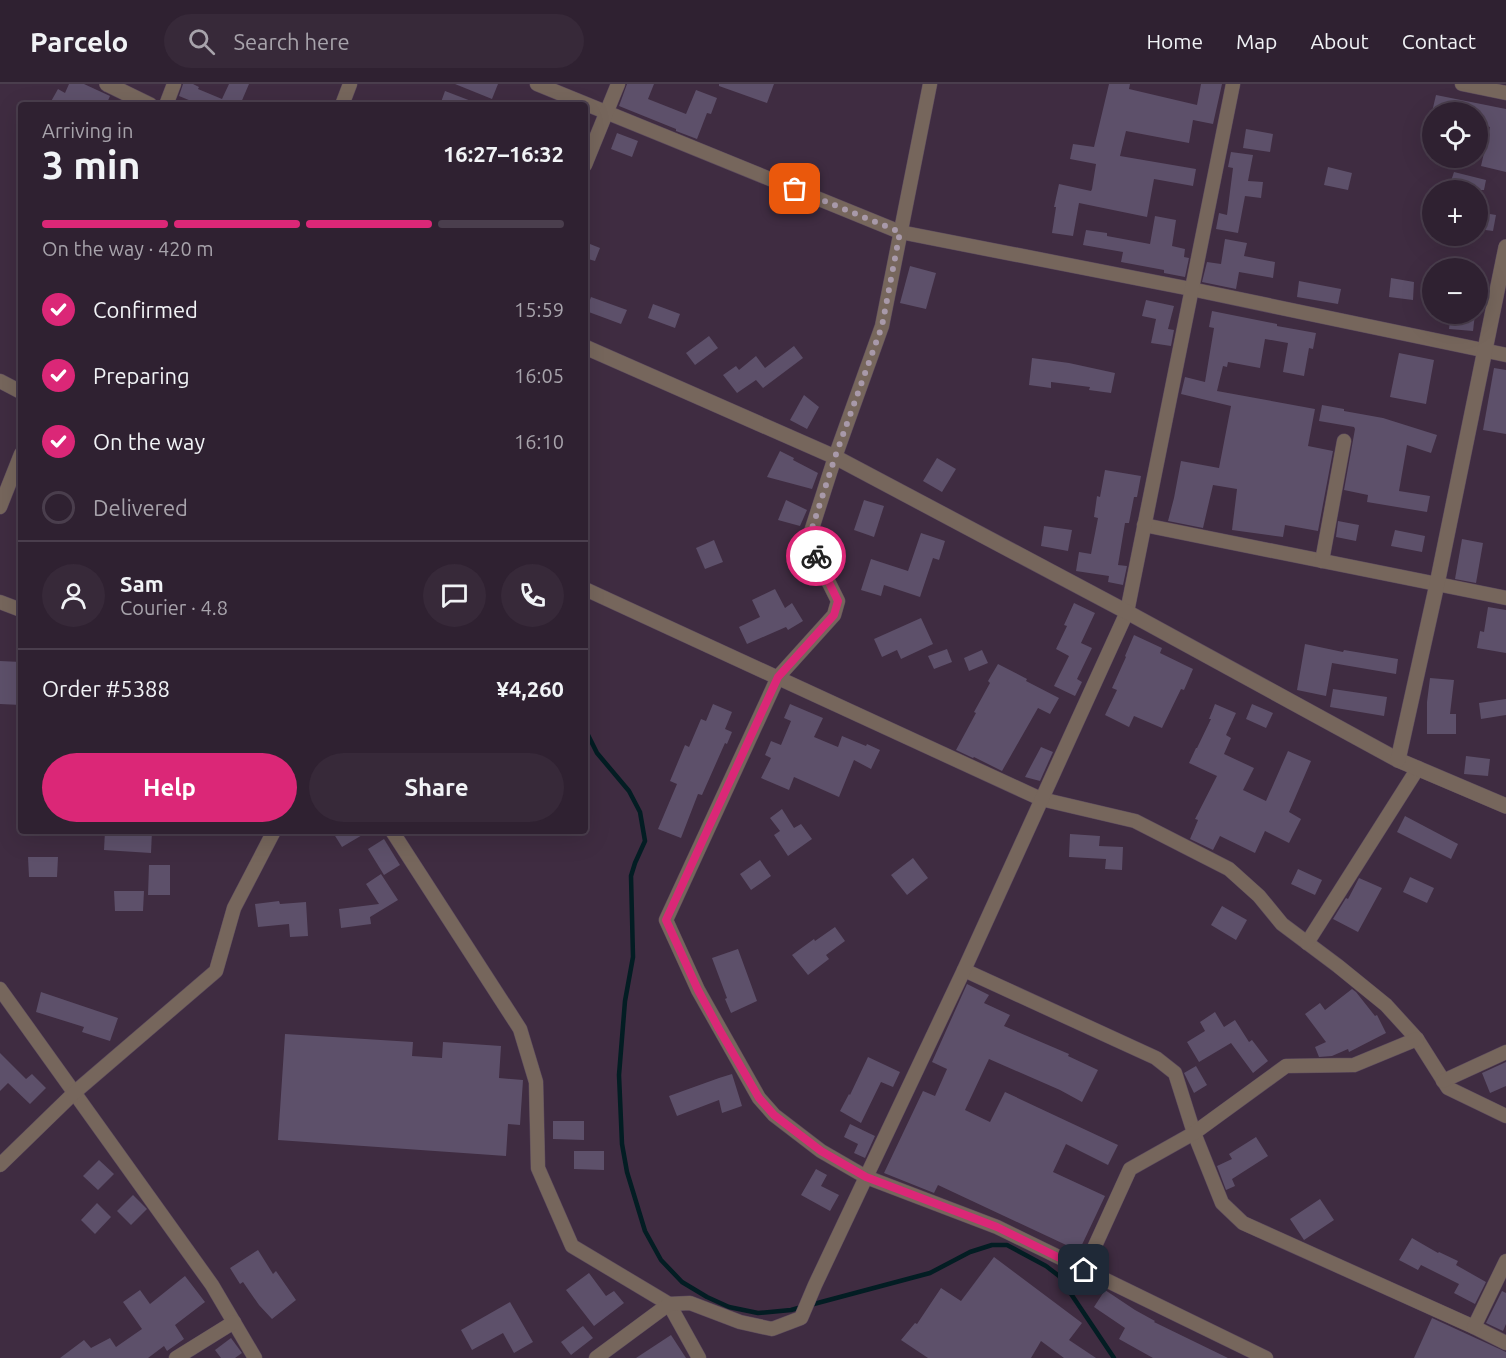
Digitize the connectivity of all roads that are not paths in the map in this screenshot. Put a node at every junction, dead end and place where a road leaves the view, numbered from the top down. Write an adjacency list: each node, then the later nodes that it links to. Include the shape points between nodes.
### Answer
1 (107, 84): 10 (street)
2 (174, 84): 11 (street)
3 (350, 84): 12 (street)
4 (537, 84): 13 (street)
5 (618, 84): 15 (street)
6 (930, 84): 17 (street)
7 (1233, 84): 19 (street)
8 (1461, 84): 9 (street)
9 (1506, 93)
10 (144, 102)
11 (167, 102)
12 (343, 102)
13 (582, 102)
14 (588, 104): 15 (street)
15 (607, 112): 16 (street); 17 (street)
16 (588, 158)
17 (900, 232): 19 (street); 26 (street, via 882,326)
18 (1506, 247): 21 (street)
19 (1191, 289): 21 (street); 29 (street)
20 (588, 348): 26 (street)
21 (1484, 351): 22 (street); 31 (street)
22 (1506, 356)
23 (0, 381): 24 (street)
24 (18, 390)
25 (1344, 441): 30 (street)
26 (835, 457): 36 (street); 37 (street, via 808,541 838,601 834,615)
27 (18, 462): 28 (street)
28 (0, 507)
29 (1144, 525): 30 (street); 36 (street)
30 (1322, 561): 31 (street)
31 (1437, 584): 33 (street); 38 (street)
32 (588, 590): 37 (street)
33 (1506, 598)
34 (0, 602): 35 (street)
35 (18, 609)
36 (1127, 612): 38 (street); 40 (street)
37 (778, 677): 40 (street); 54 (street, via 666,920 698,990 759,1098 774,1115 821,1151)
38 (1398, 760): 39 (street)
39 (1418, 768): 41 (street); 44 (street)
40 (1041, 799): 44 (street, via 1135,821 1229,869 1282,924); 45 (street)
41 (1506, 806)
42 (272, 834): 50 (street, via 234,908 216,971)
43 (394, 834): 57 (street, via 520,1029 536,1082 538,1168 572,1246)
44 (1307, 943): 47 (street, via 1386,1005)
45 (964, 969): 52 (street, via 1156,1058 1175,1073); 54 (street)
46 (0, 988): 50 (street)
47 (1417, 1039): 49 (street); 52 (street, via 1354,1065 1286,1066)
48 (1506, 1052): 49 (street)
49 (1443, 1081): 51 (street, via 1448,1088)
50 (75, 1092): 53 (street); 58 (street)
51 (1506, 1116)
52 (1194, 1133): 56 (street, via 1130,1169); 59 (street, via 1222,1203 1243,1223)
53 (0, 1165)
54 (866, 1177): 56 (street, via 997,1227); 57 (street, via 801,1318 772,1329 690,1303)
55 (1506, 1261): 59 (street)
56 (1084, 1270): 65 (street)
57 (669, 1304): 63 (street); 64 (street)
58 (234, 1322): 61 (street); 62 (street)
59 (1474, 1327): 60 (street)
60 (1506, 1343)
61 (176, 1358)
62 (255, 1358)
63 (596, 1358)
64 (699, 1358)
65 (1266, 1358)

